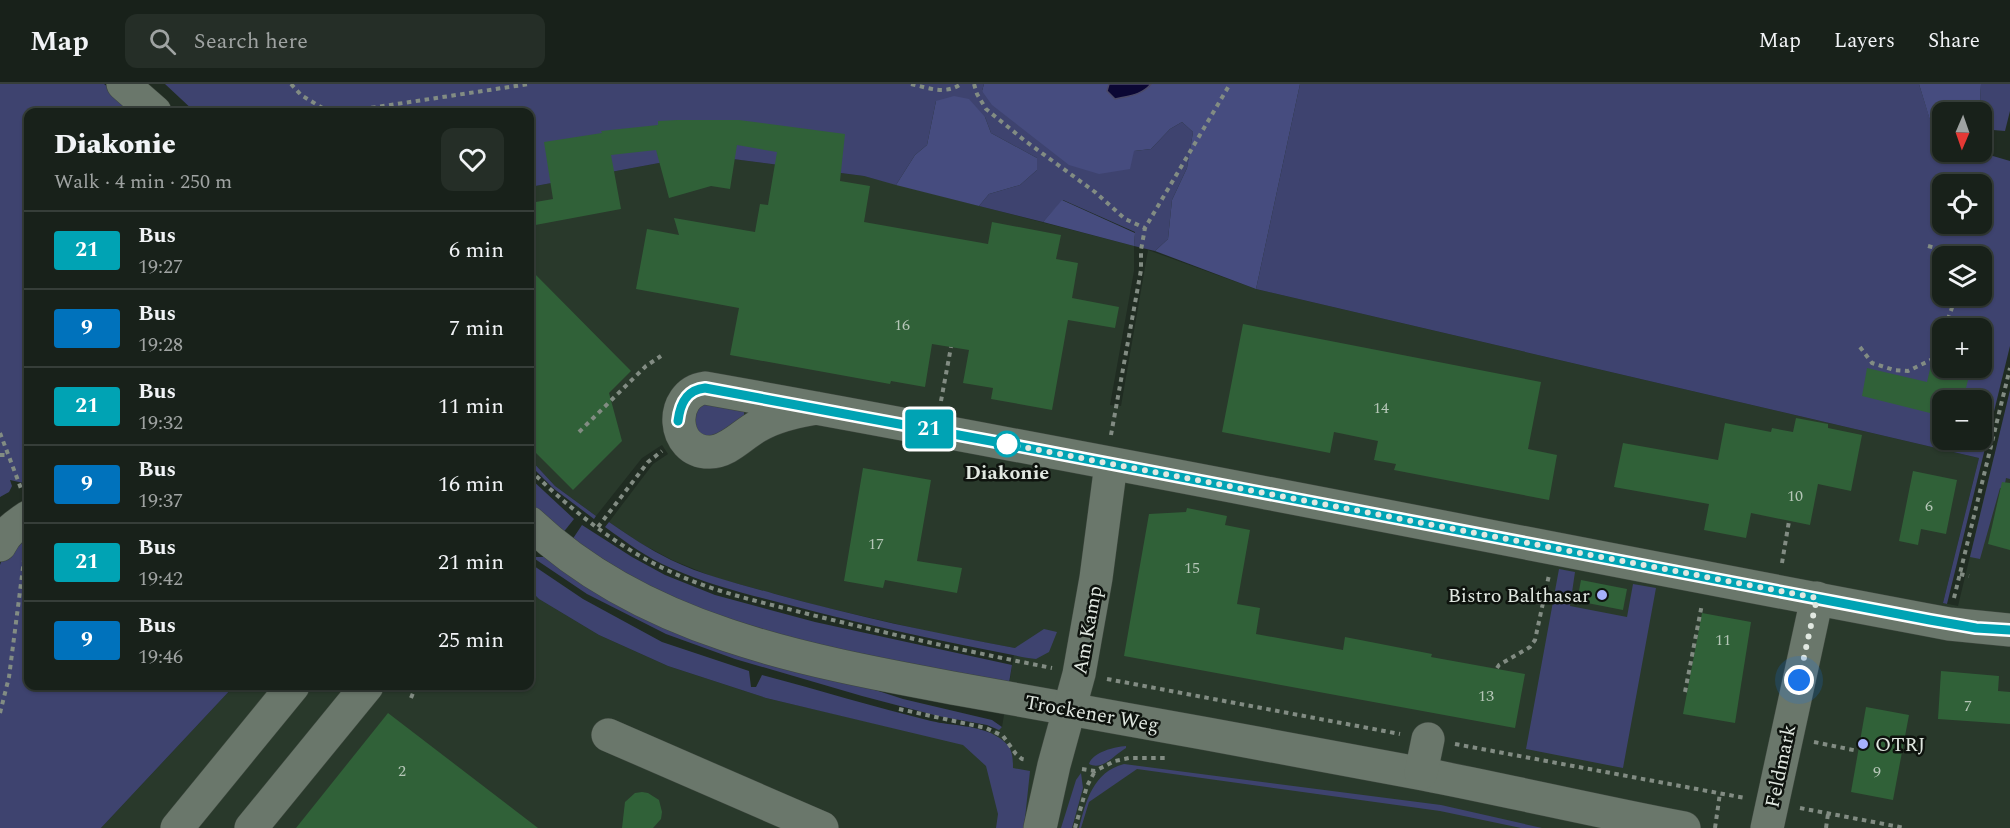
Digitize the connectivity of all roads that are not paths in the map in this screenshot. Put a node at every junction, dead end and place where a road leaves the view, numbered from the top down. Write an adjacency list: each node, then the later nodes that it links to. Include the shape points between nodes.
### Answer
1 (123, 84): 2 (street)
2 (150, 108)
3 (816, 408): 3 (street, via 705,388 686,398 678,421 682,438 692,448 717,451 783,414); 4 (street)
4 (1111, 464): 6 (street); 10 (street, Am Kamp, via 1096,578)
5 (534, 533): 10 (street, Trockener Weg, via 619,589 670,615 730,637 914,680)
6 (1817, 598): 7 (street, via 1949,624); 14 (street, Feldmark)
7 (2010, 630)
8 (290, 690): 15 (street)
9 (364, 690): 16 (street)
10 (1070, 709): 13 (street, Trockener Weg); 18 (street, Am Kamp)
11 (608, 735): 17 (street)
12 (1428, 739): 13 (street)
13 (1421, 774): 19 (street, Trockener Weg)
14 (1770, 815)
15 (177, 828)
16 (251, 828)
17 (822, 828)
18 (1040, 828)
19 (1684, 828)

